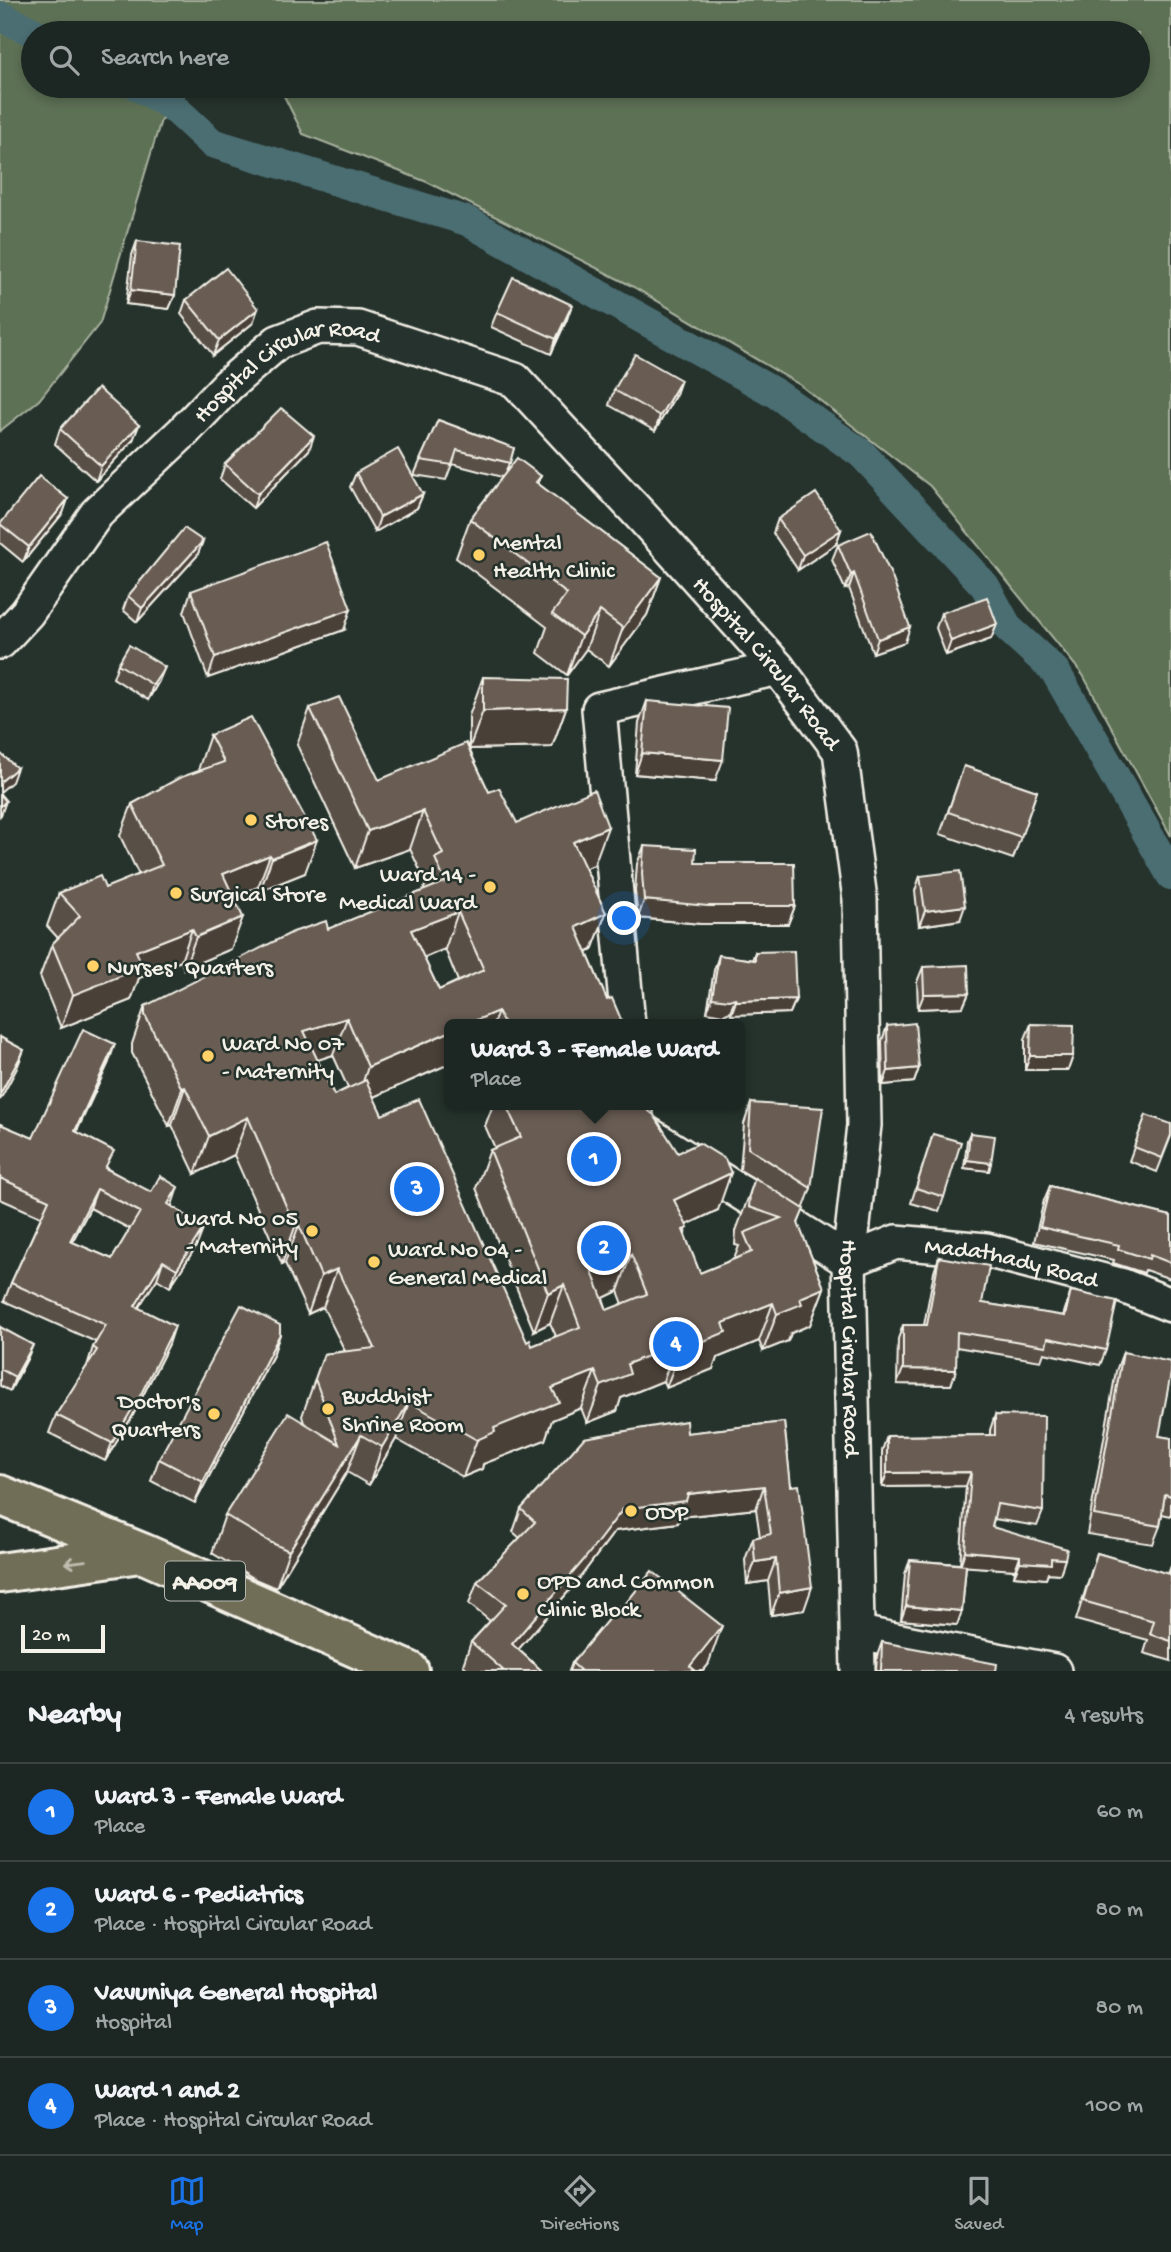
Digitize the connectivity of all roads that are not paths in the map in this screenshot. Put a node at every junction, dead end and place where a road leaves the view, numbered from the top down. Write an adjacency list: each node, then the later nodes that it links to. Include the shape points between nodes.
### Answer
1 (0, 642): 2 (street, Hospital Circular Road, via 27,613 97,513 238,376 278,342 318,327 358,328 515,380)
2 (778, 668): 3 (street, via 599,709); 5 (street, Hospital Circular Road, via 840,751 860,900 864,1125)
3 (628, 1019)
4 (635, 1110): 5 (street, via 637,1127)
5 (849, 1261): 6 (street, Madathady Road, via 896,1242 986,1250 1123,1286); 10 (street, Hospital Circular Road)
6 (1171, 1305)
7 (1, 1497): 8 (highway, AA009)
8 (142, 1553): 9 (highway, one-way to 9); 11 (highway, AA009)
9 (0, 1573)
10 (859, 1633): 12 (street, Hospital Circular Road); 13 (street)
11 (409, 1671)
12 (858, 1671)
13 (1054, 1671)

